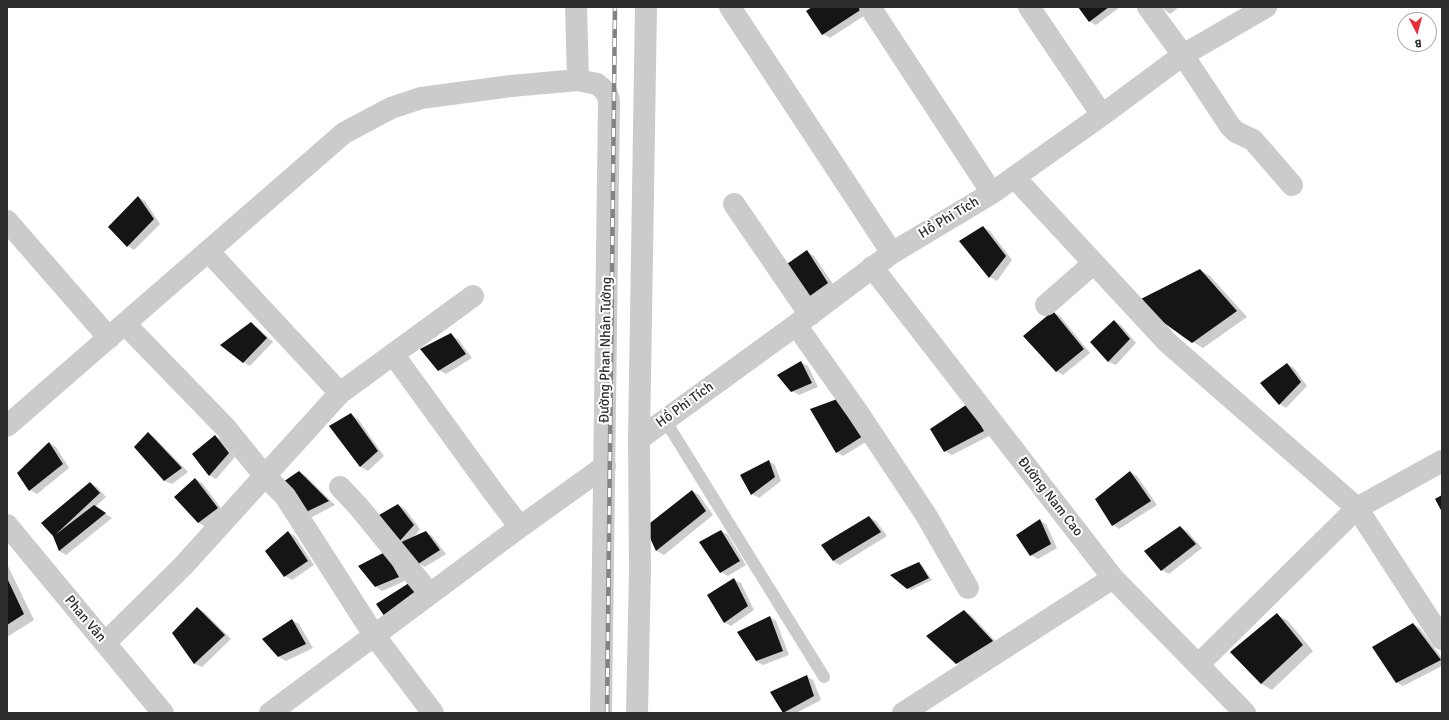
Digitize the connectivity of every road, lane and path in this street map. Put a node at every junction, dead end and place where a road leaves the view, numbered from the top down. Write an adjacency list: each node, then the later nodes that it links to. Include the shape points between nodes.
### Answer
1 (576, 7): 9 (street)
2 (646, 7): 28 (street)
3 (730, 7): 17 (street)
4 (870, 7): 13 (street)
5 (1029, 7): 10 (street)
6 (1148, 7): 8 (street)
7 (1266, 7): 8 (street, Hồ Phi Tích)
8 (1183, 55): 10 (street, Hồ Phi Tích); 12 (street, via 1230,126 1236,132 1253,140)
9 (578, 80): 16 (street, Đường Phan Nhân Tường, via 421,98 392,108 344,133); 30 (street, Đường Phan Nhân Tường, via 597,84 609,100)
10 (1102, 115): 11 (street, Hồ Phi Tích)
11 (1014, 177): 13 (street, Hồ Phi Tích); 18 (street)
12 (1292, 185)
13 (992, 192): 17 (street, Hồ Phi Tích)
14 (734, 204): 22 (street)
15 (7, 221): 23 (street)
16 (208, 251): 23 (street, Đường Phan Nhân Tường); 25 (street)
17 (892, 253): 19 (street, Hồ Phi Tích)
18 (1094, 263): 21 (street); 33 (street, via 1168,343)
19 (872, 267): 22 (street, Hồ Phi Tích); 36 (street, Đường Nam Cao)
20 (473, 296): 24 (street)
21 (1046, 305)
22 (803, 320): 26 (street, Hồ Phi Tích); 37 (street, via 857,411 926,514)
23 (117, 331): 27 (street, Đường Phan Nhân Tường); 31 (street, via 225,428)
24 (393, 354): 25 (street); 35 (street)
25 (340, 393): 31 (street)
26 (665, 420): 28 (street, Hồ Phi Tích); 43 (lane)
27 (7, 426)
28 (639, 438): 48 (street)
29 (1442, 461): 33 (street)
30 (605, 466): 35 (street); 47 (street, Đường Phan Nhân Tường)
31 (264, 475): 39 (street, via 286,496); 41 (street, via 183,566)
32 (340, 487): 38 (street)
33 (1357, 508): 40 (street); 42 (street)
34 (7, 525): 41 (street, Phan Vân)
35 (520, 527): 38 (street)
36 (1113, 578): 42 (street, Đường Nam Cao); 49 (street)
37 (968, 588)
38 (430, 594): 39 (street)
39 (374, 635): 45 (street); 46 (street)
40 (1442, 639)
41 (105, 643): 44 (street, Phan Vân)
42 (1198, 665): 50 (street, Đường Nam Cao)
43 (824, 677)
44 (163, 713)
45 (270, 713)
46 (433, 713)
47 (601, 713)
48 (637, 713)
49 (903, 713)
50 (1245, 713)

